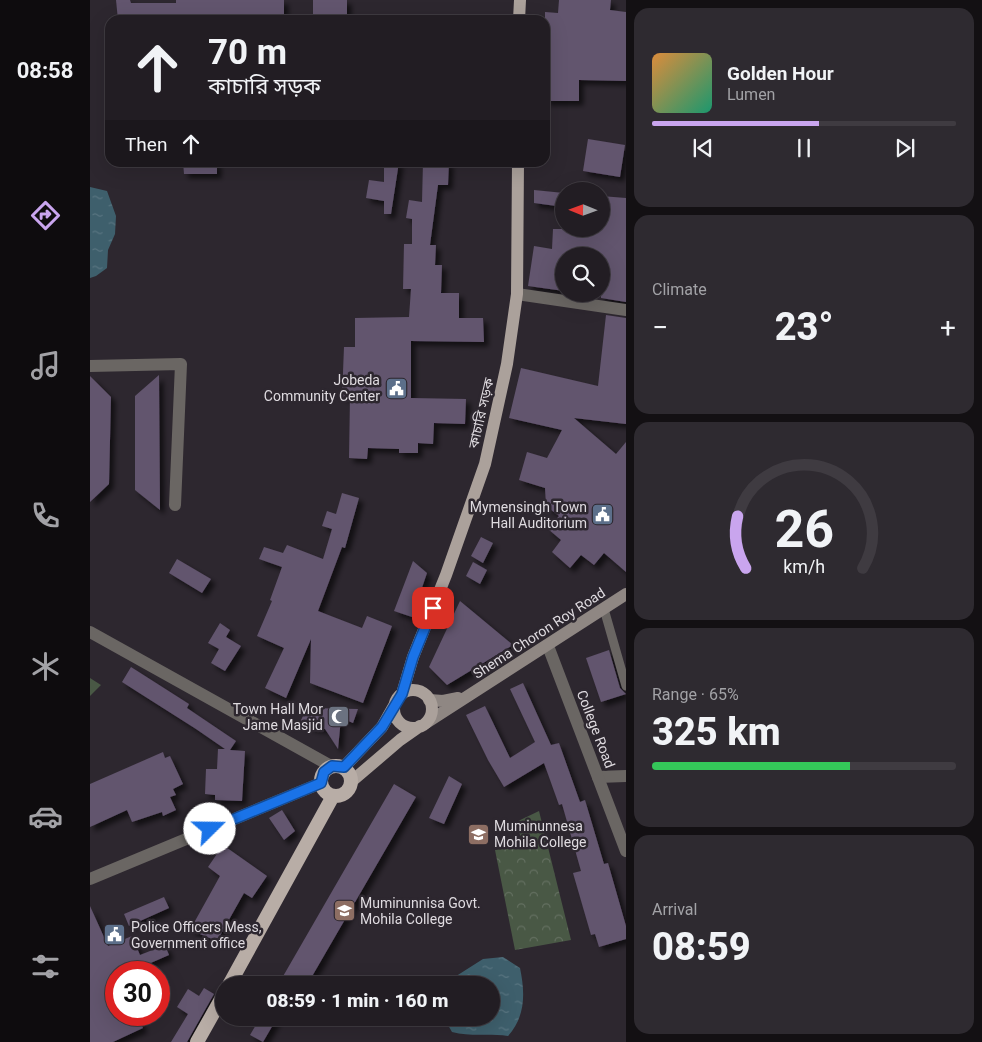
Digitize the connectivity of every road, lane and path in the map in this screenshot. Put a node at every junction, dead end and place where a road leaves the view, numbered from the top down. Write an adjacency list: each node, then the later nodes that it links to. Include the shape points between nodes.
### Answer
1 (520, 0): 2 (main road)
2 (519, 15)
3 (518, 167): 4 (main road, কাচারি সড়ক)
4 (517, 294): 5 (street); 12 (main road, কাচারি সড়ক, via 507,364 485,464)
5 (626, 310)
6 (90, 366): 7 (street, via 181,364)
7 (175, 505)
8 (626, 594): 9 (main road, Shema Choron Roy Road)
9 (604, 609): 11 (main road, Shema Choron Roy Road); 13 (lane)
10 (90, 632): 18 (street)
11 (548, 646): 15 (main road, Shema Choron Roy Road); 20 (street, College Road)
12 (413, 657): 14 (main road); 16 (main road, কাচারি সড়ক)
13 (626, 686)
14 (425, 696): 15 (main road, Shema Choron Roy Road, via 443,702); 16 (main road, via 408,691); 17 (main road, via 432,712)
15 (468, 696): 17 (main road, Shema Choron Roy Road)
16 (398, 699): 17 (main road, via 394,710 399,721 409,728); 18 (main road, কাচারি সড়ক, via 382,727)
17 (423, 725): 21 (main road)
18 (338, 767): 21 (highway, via 349,772); 22 (highway, via 324,772)
19 (626, 776): 20 (street)
20 (598, 778): 24 (street, College Road)
21 (352, 781): 23 (highway, via 345,794)
22 (321, 783): 23 (highway); 25 (street)
23 (333, 796): 26 (highway)
24 (626, 851)
25 (90, 878)
26 (234, 976)
27 (215, 1010): 28 (highway)
28 (197, 1042)

